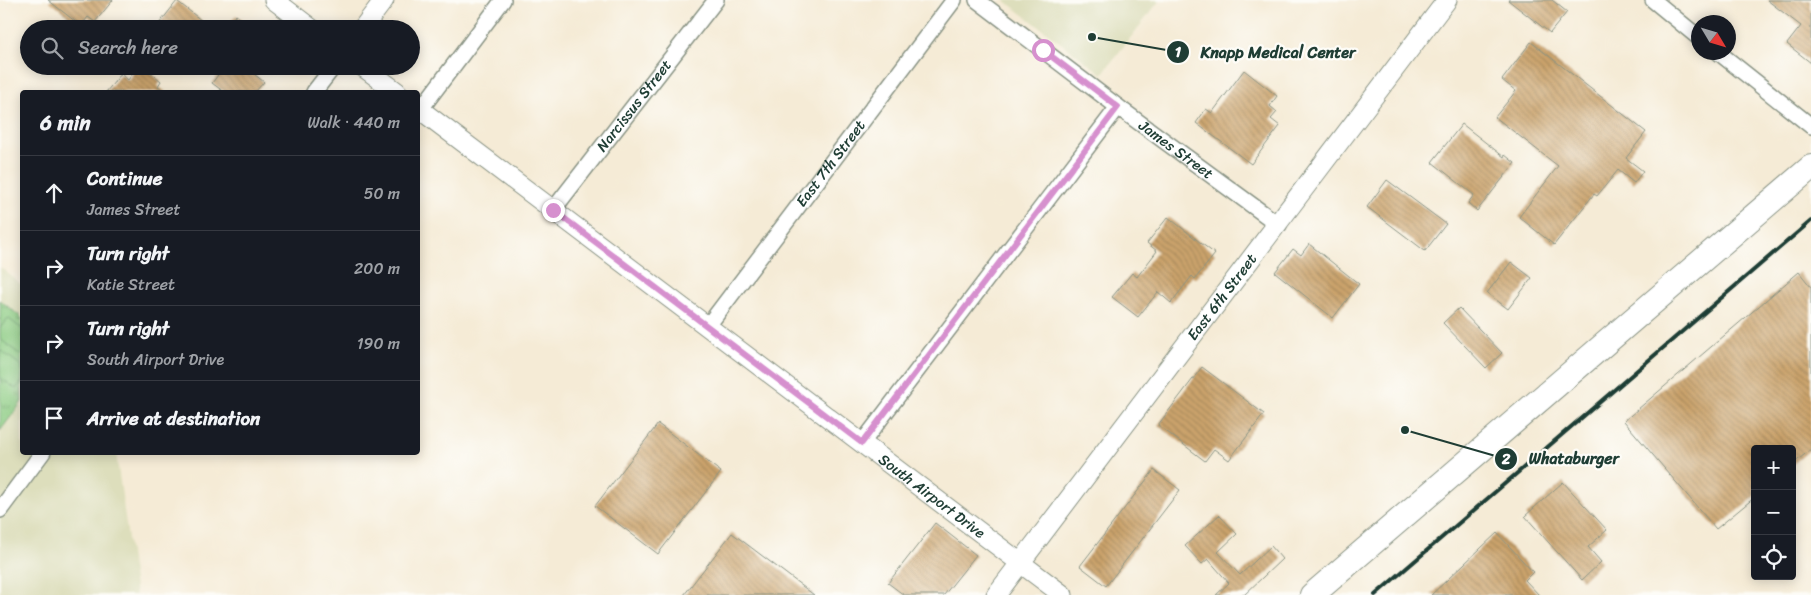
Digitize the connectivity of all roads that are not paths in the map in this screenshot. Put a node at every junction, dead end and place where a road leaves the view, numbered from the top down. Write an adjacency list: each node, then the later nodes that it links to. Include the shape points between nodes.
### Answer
1 (274, 0): 9 (street)
2 (384, 0): 10 (street)
3 (503, 0): 18 (street)
4 (716, 0): 22 (street, Narcissus Street)
5 (954, 0): 24 (street, East 7th Street)
6 (977, 0): 17 (street, James Street)
7 (1447, 0): 23 (street, East 6th Street)
8 (1653, 0): 11 (street)
9 (300, 20)
10 (369, 20)
11 (1691, 31)
12 (1728, 60): 20 (street)
13 (327, 75): 15 (street)
14 (374, 75): 16 (street)
15 (316, 90)
16 (394, 90)
17 (1118, 107): 23 (street, James Street); 25 (street)
18 (420, 108)
19 (420, 110): 22 (street, South Airport Drive)
20 (1811, 126)
21 (1811, 168): 31 (main road)
22 (553, 210): 24 (street, South Airport Drive)
23 (1279, 225): 28 (street, East 6th Street)
24 (707, 327): 25 (street, South Airport Drive)
25 (862, 443): 28 (street, South Airport Drive)
26 (41, 455): 27 (street)
27 (0, 510)
28 (1020, 563): 29 (street, East 6th Street); 30 (street, South Airport Drive)
29 (996, 595)
30 (1063, 595)
31 (1312, 595)

